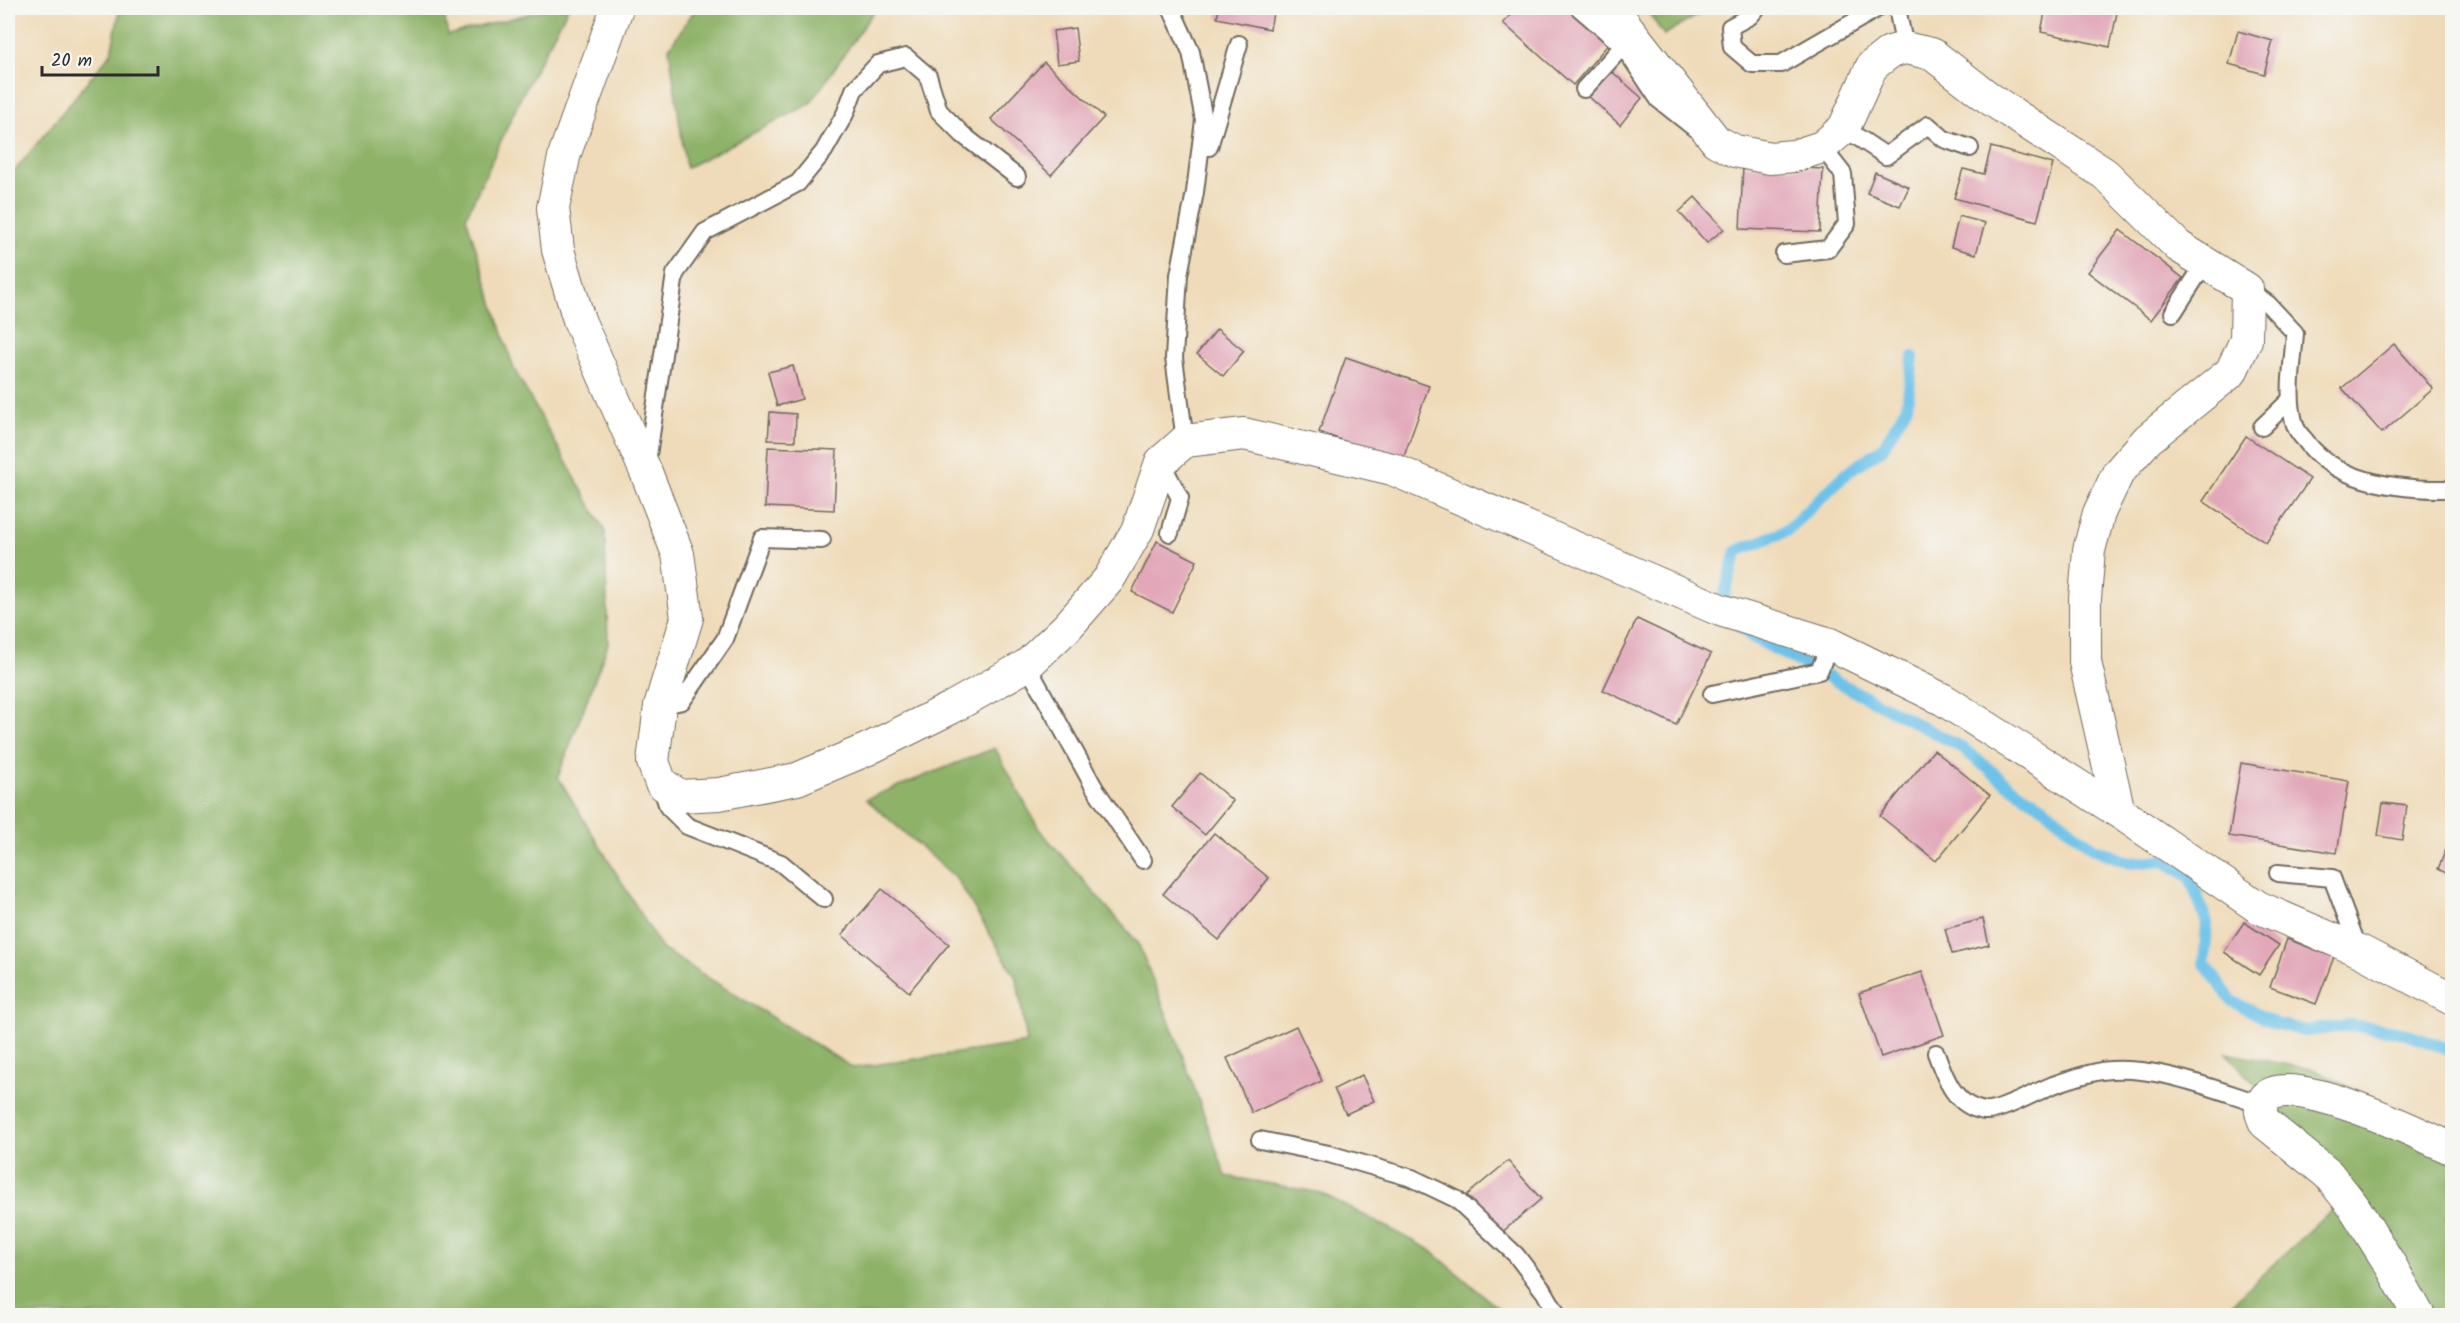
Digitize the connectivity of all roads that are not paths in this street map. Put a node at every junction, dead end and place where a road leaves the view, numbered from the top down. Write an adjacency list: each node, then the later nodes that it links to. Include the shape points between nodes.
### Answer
1 (617, 8): 25 (street, via 565,153 554,208 558,250 579,320)
2 (1171, 8): 16 (lane, via 1191,52 1204,120)
3 (1579, 8): 9 (lane)
4 (1612, 8): 13 (street)
5 (1757, 8): 6 (lane, via 1730,27 1732,47 1752,64 1781,64)
6 (1878, 8)
7 (1897, 8): 10 (lane)
8 (1239, 44): 16 (lane)
9 (1623, 46): 11 (lane); 13 (lane, via 1659,100 1686,124)
10 (1905, 48): 12 (street, via 1890,52 1872,66); 18 (street, via 1932,54 1989,98 2105,174 2178,246)
11 (1584, 89)
12 (1833, 138): 13 (street, via 1794,156 1770,158 1735,151); 14 (lane, via 1886,156 1928,124 1944,139); 17 (lane, via 1843,174 1847,224 1828,249)
13 (1716, 141)
14 (1970, 148)
15 (1017, 177): 25 (lane, via 939,111 928,76 906,57 878,64 854,90 824,151 798,183 705,232 675,274)
16 (1195, 192): 23 (lane, via 1179,275 1174,358)
17 (1784, 254)
18 (2205, 263): 19 (street); 20 (lane)
19 (2247, 289): 21 (lane, via 2268,304 2295,333); 34 (street, via 2246,340 2231,372 2148,439 2118,473 2099,513 2089,550 2085,662)
20 (2173, 313)
21 (2290, 400): 22 (lane); 26 (lane, via 2295,427 2311,449 2337,470 2374,483)
22 (2262, 427)
23 (1185, 441): 24 (street); 29 (street, via 1244,434 1392,469 1720,610)
24 (1161, 462): 27 (lane, via 1180,498); 30 (street, via 1138,529 1109,579 1067,627)
25 (646, 472): 32 (street, via 678,554 687,618)
26 (2452, 489)
27 (1170, 533)
28 (822, 540): 32 (lane, via 762,538 725,639 682,701)
29 (1830, 644): 31 (lane, via 1819,671); 34 (street, via 1944,700)
30 (1027, 664): 33 (street, via 951,708 797,779 719,794 680,796); 35 (lane, via 1094,788)
31 (1712, 694)
32 (660, 706): 33 (street, via 652,762)
33 (661, 783): 37 (lane, via 668,807 687,825 781,863)
34 (2119, 812): 38 (street, via 2258,907)
35 (1143, 860)
36 (2278, 873): 38 (lane, via 2332,878)
37 (824, 899)
38 (2360, 951): 39 (street)
39 (2452, 999)
40 (1936, 1053): 41 (lane, via 1946,1081 1965,1106 1988,1112 2101,1071 2165,1076)
41 (2261, 1104): 43 (street, via 2268,1095 2280,1091 2354,1105); 45 (street, via 2265,1123 2328,1174 2354,1207)
42 (1260, 1140): 44 (lane, via 1329,1154 1412,1178 1456,1199 1516,1255)
43 (2452, 1149)
44 (1558, 1316)
45 (2418, 1316)

